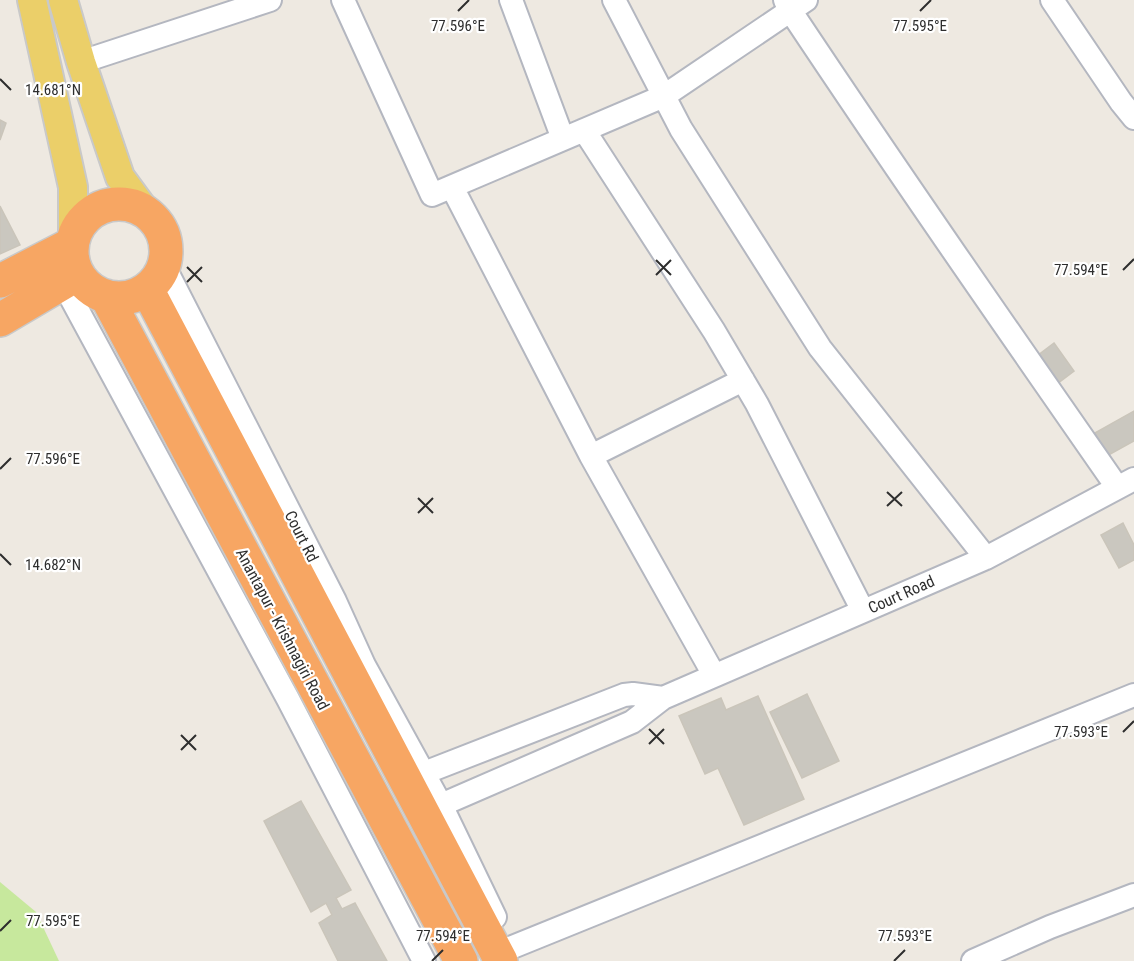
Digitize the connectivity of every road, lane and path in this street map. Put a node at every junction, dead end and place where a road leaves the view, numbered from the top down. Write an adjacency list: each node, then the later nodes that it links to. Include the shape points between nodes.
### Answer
1 (32, 0): 16 (main road, via 72,187)
2 (63, 0): 9 (main road)
3 (270, 0): 9 (street)
4 (344, 0): 14 (street, via 432,195)
5 (510, 0): 13 (street)
6 (614, 0): 10 (street)
7 (1052, 0): 11 (street)
8 (794, 3): 10 (street); 23 (street, via 862,119 950,247)
9 (81, 62): 15 (main road, via 120,177)
10 (664, 96): 12 (street); 24 (street, via 820,348)
11 (1134, 118)
12 (584, 130): 13 (street); 21 (street)
13 (563, 139): 14 (street)
14 (452, 187): 22 (street)
15 (145, 211): 16 (highway, via 117,203 90,213 80,224); 17 (highway, via 165,236 167,252)
16 (72, 260): 18 (highway); 19 (highway, Anantapur - Krishnagiri Road, via 84,283); 20 (highway); 33 (street, via 288,699)
17 (156, 278): 19 (highway, via 135,296); 29 (street, Court Rd, via 335,601 364,665); 32 (highway)
18 (0, 280)
19 (106, 296): 34 (highway, Anantapur - Krishnagiri Road)
20 (0, 320)
21 (743, 380): 22 (street); 25 (street)
22 (591, 456): 26 (street)
23 (1126, 483): 24 (street, Court Road)
24 (986, 558): 25 (street, Court Road)
25 (863, 611): 26 (street, Court Road)
26 (714, 675): 28 (street, Court Road)
27 (1134, 695): 32 (street)
28 (663, 698): 29 (street, via 624,695); 30 (street, Court Road, via 632,722)
29 (424, 773): 30 (street, Court Rd)
30 (441, 805): 32 (street, Court Rd)
31 (1134, 895): 35 (street)
32 (509, 957)
33 (424, 961)
34 (461, 961)
35 (973, 961)

